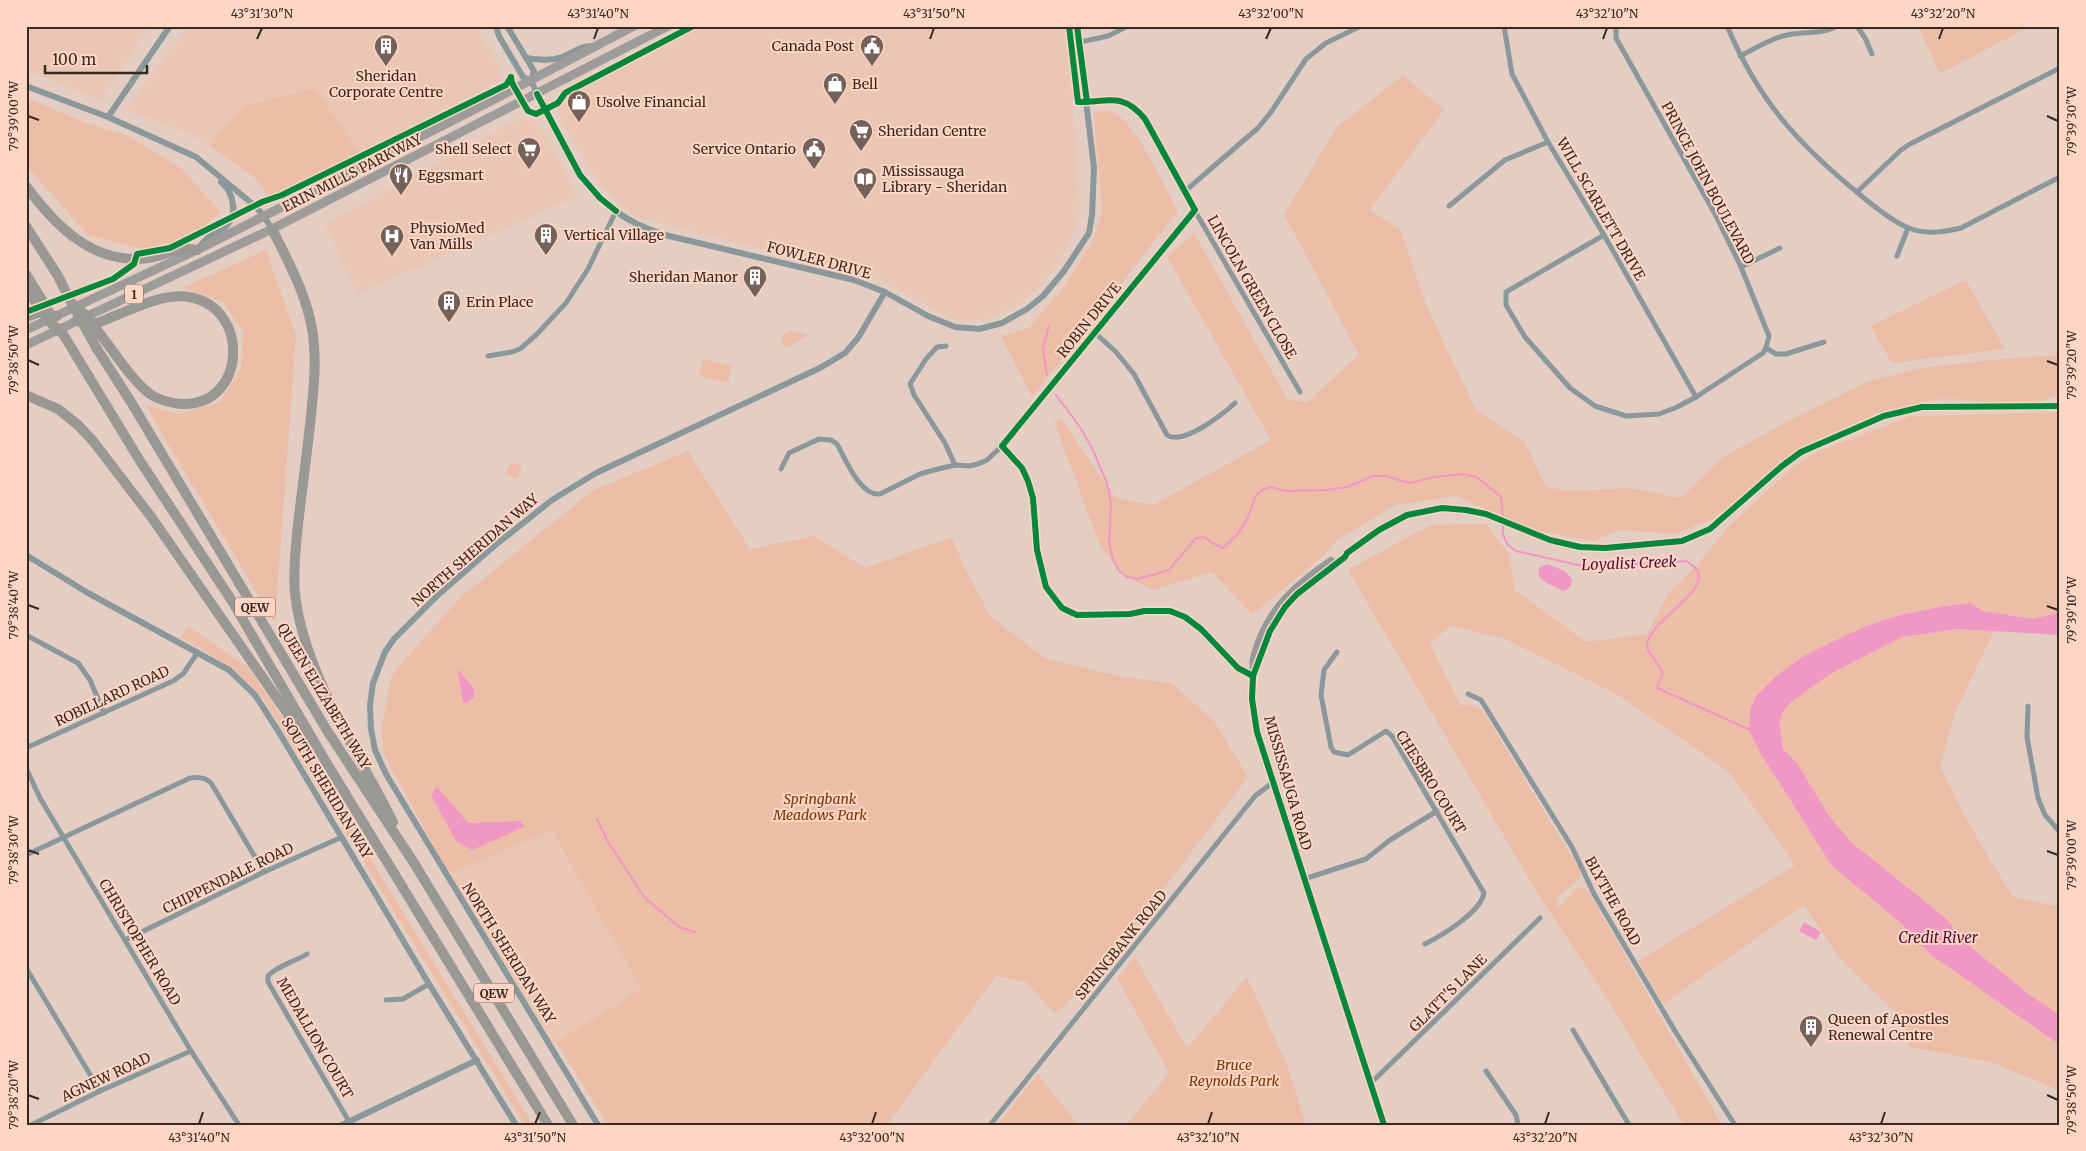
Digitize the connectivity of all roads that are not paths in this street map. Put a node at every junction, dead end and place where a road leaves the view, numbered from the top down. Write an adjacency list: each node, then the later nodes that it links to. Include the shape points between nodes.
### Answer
1 (170, 26): 24 (street)
2 (496, 26): 20 (street, via 523,77)
3 (507, 26): 18 (street)
4 (634, 26): 15 (main road, ERIN MILLS PARKWAY / 1)
5 (668, 26): 22 (main road, ERIN MILLS PARKWAY / 1)
6 (1077, 26): 14 (street, FOWLER DRIVE)
7 (1128, 26): 14 (street, via 1108,36)
8 (1361, 26): 29 (street, via 1326,43 1306,59 1258,128)
9 (1504, 26): 25 (street, WILL SCARLETT DRIVE, via 1512,74)
10 (1616, 26): 42 (street, PRINCE JOHN BOULEVARD, via 1616,38 1715,214)
11 (1727, 26): 17 (street)
12 (1837, 26): 17 (street, via 1821,32 1779,37)
13 (1857, 26): 16 (street)
14 (1080, 42): 23 (street, FOWLER DRIVE)
15 (595, 46): 18 (street, via 584,46 555,58); 20 (main road, ERIN MILLS PARKWAY / 1)
16 (1872, 54)
17 (1740, 56): 30 (street, via 1756,86 1781,120 1833,173)
18 (526, 58): 20 (street, via 534,71)
19 (2060, 68): 30 (street, via 1906,147)
20 (531, 81): 22 (street, FOWLER DRIVE); 34 (main road, ERIN MILLS PARKWAY / 1)
21 (26, 86): 24 (street)
22 (537, 94): 33 (street, FOWLER DRIVE, via 580,175); 37 (main road, ERIN MILLS PARKWAY / 1)
23 (1087, 102): 29 (street, LINCOLN GREEN CLOSE, via 1122,101 1137,109); 45 (street, FOWLER DRIVE, via 1094,168 1089,233 1043,296 1002,323 979,329 955,327)
24 (108, 117): 26 (street)
25 (1548, 142): 31 (street, via 1504,160); 38 (street, WILL SCARLETT DRIVE)
26 (204, 163): 34 (street); 40 (street, via 227,187 234,202 231,218 225,227 209,236)
27 (2060, 177): 36 (street, via 1961,228 1925,232)
28 (26, 186): 40 (highway, via 73,238 97,252 133,260 185,247)
29 (1184, 192): 32 (street, LINCOLN GREEN CLOSE)
30 (1857, 192): 36 (street)
31 (1449, 206)
32 (1195, 210): 51 (street, ROBIN DRIVE); 57 (street, LINCOLN GREEN CLOSE)
33 (616, 211): 45 (street, FOWLER DRIVE, via 638,226 665,235 854,280); 56 (street, via 588,269 566,303 520,349)
34 (264, 215): 37 (street); 40 (main road, ERIN MILLS PARKWAY / 1)
35 (26, 226): 46 (highway, QUEEN ELIZABETH WAY / QEW)
36 (1908, 228): 41 (street)
37 (272, 229): 49 (main road, ERIN MILLS PARKWAY / 1); 82 (highway, via 306,305 315,363 294,568 297,610 308,653 332,705)
38 (1604, 235): 59 (street, WILL SCARLETT DRIVE); 59 (street, via 1511,288 1506,292 1506,305 1525,337 1570,388 1595,406 1626,416 1659,414)
39 (1780, 248): 42 (street)
40 (196, 250): 47 (main road, ERIN MILLS PARKWAY / 1)
41 (1897, 256)
42 (1741, 267): 55 (street, PRINCE JOHN BOULEVARD, via 1769,336)
43 (26, 274): 44 (highway)
44 (30, 291): 74 (highway, QEW, bridge, via 50,322 63,334 140,461 232,601)
45 (885, 292): 105 (street, NORTH SHERIDAN WAY, via 858,338 845,353 812,372 596,473 552,500 438,595 394,639 379,665 370,705 375,750 408,812)
46 (72, 304): 49 (highway, bridge, via 86,316 106,342 136,383 164,402 188,404 203,400 217,392 233,364 234,349 227,325 218,313 189,297 153,301 95,323); 82 (highway, QUEEN ELIZABETH WAY / QEW, bridge, via 328,732)
47 (61, 314): 48 (highway, via 40,312); 50 (main road, 1)
48 (26, 317)
49 (73, 323): 53 (main road, 1)
50 (26, 330)
51 (1094, 332): 60 (street, via 1134,374 1170,437 1185,436 1222,415); 62 (street, ROBIN DRIVE)
52 (1824, 342): 55 (street, via 1786,354 1776,354)
53 (26, 345)
54 (946, 346): 63 (street, via 937,347 910,384)
55 (1766, 348): 59 (street)
56 (488, 356)
57 (1300, 392)
58 (26, 395): 74 (highway, via 58,409 93,442 152,518 313,751)
59 (1696, 397)
60 (1235, 403)
61 (2060, 406): 69 (main road, MISSISSAUGA ROAD, via 1922,407 1884,416 1801,452 1710,529 1682,541 1591,548 1550,540 1466,510 1442,508 1407,515 1379,530 1297,594 1270,630)
62 (1002, 446): 63 (street, ROBIN DRIVE, via 978,464); 69 (street, via 1022,468 1028,481 1037,550 1046,587 1062,608 1077,615 1170,611 1201,629 1238,668)
63 (955, 465): 64 (street, ROBIN DRIVE, via 920,474 873,495 862,487 836,444 819,439 789,453)
64 (781, 469)
65 (26, 555): 67 (street, SOUTH SHERIDAN WAY, via 88,593)
66 (26, 635): 72 (street, via 78,663 90,680)
67 (198, 652): 72 (street, ROBILLARD ROAD, via 183,674 173,681); 80 (street, SOUTH SHERIDAN WAY, via 229,670 255,695)
68 (1337, 652): 77 (street, CHESBRO COURT, via 1324,670 1321,696 1330,748 1348,755 1386,731 1396,742)
69 (1254, 672): 76 (main road, MISSISSAUGA ROAD, via 1252,699 1257,732)
70 (1468, 694): 110 (street, BLYTHE ROAD, via 1481,700 1572,848 1594,894 1670,1023)
71 (2028, 706): 78 (street, via 2027,737 2038,798 2045,814)
72 (104, 713): 73 (street, ROBILLARD ROAD)
73 (26, 748)
74 (326, 762): 103 (highway, QEW)
75 (26, 768): 79 (street, CHRISTOPHER ROAD)
76 (1272, 783): 84 (main road, MISSISSAUGA ROAD); 106 (street, SPRINGBANK ROAD, via 1255,796)
77 (1437, 811): 84 (street, via 1366,859); 87 (street, CHESBRO COURT, via 1484,893 1481,902 1450,930)
78 (2060, 832)
79 (64, 837): 81 (street); 83 (street, via 198,777 211,783); 86 (street, CHRISTOPHER ROAD)
80 (342, 837): 83 (street, CHIPPENDALE ROAD); 90 (street, SOUTH SHERIDAN WAY)
81 (26, 855)
82 (414, 863): 104 (highway, QUEEN ELIZABETH WAY / QEW)
83 (264, 872): 86 (street, CHIPPENDALE ROAD)
84 (1304, 880): 96 (main road, MISSISSAUGA ROAD)
85 (1540, 918): 96 (street, GLATT'S LANE)
86 (125, 940): 93 (street, CHRISTOPHER ROAD)
87 (1425, 944)
88 (307, 954): 98 (street, MEDALLION COURT, via 272,971 268,982)
89 (26, 968): 97 (street)
90 (429, 984): 91 (street, via 403,999); 94 (street, SOUTH SHERIDAN WAY)
91 (386, 1000)
92 (1573, 1030): 109 (street)
93 (191, 1051): 97 (street, AGNEW ROAD); 100 (street, CHRISTOPHER ROAD)
94 (477, 1060): 98 (street); 102 (street, SOUTH SHERIDAN WAY)
95 (1486, 1071): 108 (street, via 1516,1114)
96 (1371, 1083): 107 (main road, MISSISSAUGA ROAD)
97 (100, 1091): 99 (street, AGNEW ROAD)
98 (350, 1123): 101 (street)
99 (31, 1125)
100 (239, 1125)
101 (342, 1125)
102 (516, 1125)
103 (548, 1125)
104 (573, 1125)
105 (598, 1125)
106 (990, 1125)
107 (1384, 1125)
108 (1518, 1125)
109 (1629, 1125)
110 (1735, 1125)

